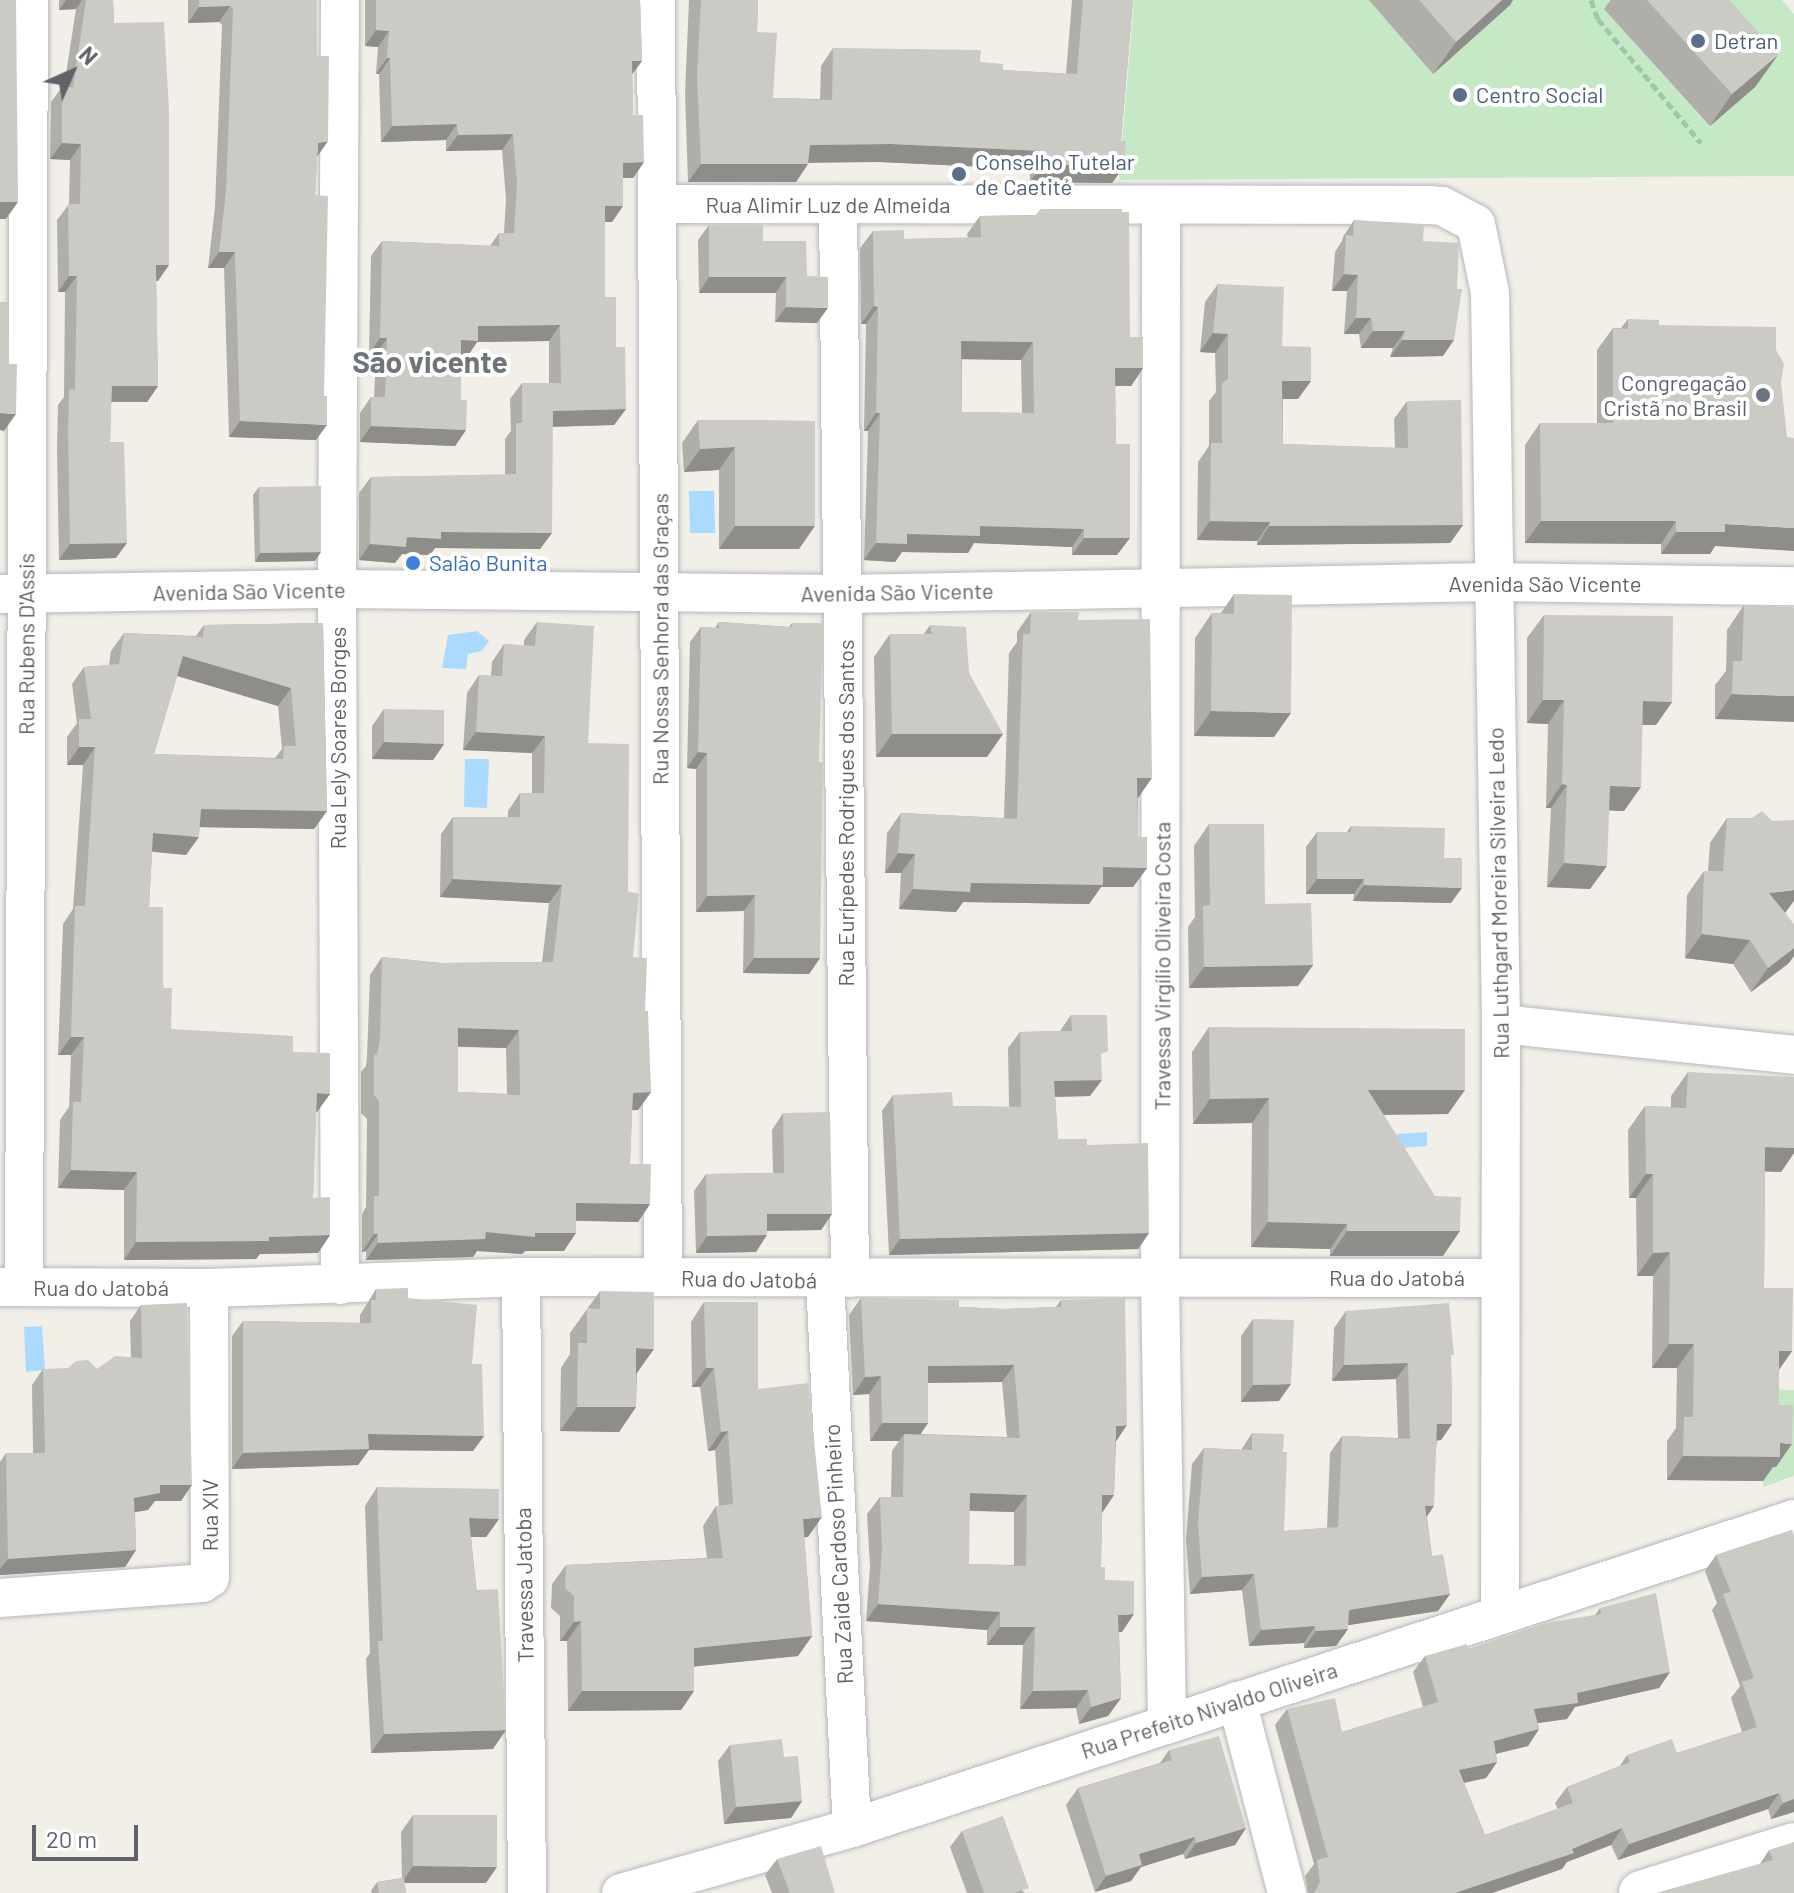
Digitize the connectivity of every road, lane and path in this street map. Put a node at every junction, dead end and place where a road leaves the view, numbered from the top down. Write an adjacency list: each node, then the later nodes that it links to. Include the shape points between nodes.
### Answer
1 (29, 0): 15 (street, Rua Rubens D'Assis)
2 (340, 0): 13 (street, Rua Lely Soares Borges)
3 (656, 0): 6 (street, Rua Nossa Senhora das Graças)
4 (1591, 0): 5 (path, via 1598,19)
5 (1701, 143)
6 (658, 204): 7 (street, Rua Alimir Luz de Almeida); 14 (street, Rua Nossa Senhora das Graças)
7 (838, 204): 9 (street, Rua Alimir Luz de Almeida); 16 (street, Rua Eurípedes Rodrigues dos Santos)
8 (1429, 205): 9 (street, Rua Alimir Luz de Almeida); 10 (street, Rua Luthgard Moreira Silveira Ledo, via 1476,224 1490,293)
9 (1161, 208): 12 (street, Travessa Virgílio Oliveira Costa)
10 (1492, 582): 11 (street, Avenida São Vicente); 12 (street, Avenida São Vicente); 17 (street, Rua Luthgard Moreira Silveira Ledo)
11 (1794, 586)
12 (1163, 587): 16 (street, Avenida São Vicente); 23 (street, Travessa Virgílio Oliveira Costa)
13 (337, 589): 14 (street, Avenida São Vicente); 15 (street, Avenida São Vicente); 24 (street, Rua Lely Soares Borges)
14 (660, 593): 16 (street, Avenida São Vicente); 20 (street, Rua Nossa Senhora das Graças)
15 (13, 594): 25 (street, Rua Rubens D'Assis)
16 (845, 594): 22 (street, Rua Eurípedes Rodrigues dos Santos)
17 (1501, 1024): 18 (street); 21 (street, Rua Luthgard Moreira Silveira Ledo)
18 (1794, 1055)
19 (521, 1277): 20 (street, Rua do Jatobá); 24 (street, Rua do Jatobá); 34 (street, Travessa Jatoba)
20 (663, 1277): 22 (street, Rua do Jatobá)
21 (1498, 1278): 23 (street, Rua do Jatobá); 29 (street, Rua Luthgard Moreira Silveira Ledo)
22 (837, 1279): 23 (street, Rua do Jatobá); 32 (street, Rua Zaide Cardoso Pinheiro)
23 (1160, 1279): 31 (street, Travessa Virgílio Oliveira Costa)
24 (340, 1285): 26 (street, Rua do Jatobá)
25 (12, 1287): 26 (street, Rua do Jatobá)
26 (209, 1288): 28 (street, Rua XIV, via 210,1578 202,1583)
27 (1794, 1519): 29 (street, Rua Prefeito Nivaldo Oliveira)
28 (0, 1598)
29 (1500, 1615): 30 (street, Rua Prefeito Nivaldo Oliveira)
30 (1237, 1701): 31 (street, Rua Prefeito Nivaldo Oliveira); 36 (street)
31 (1167, 1724): 32 (street, Rua Prefeito Nivaldo Oliveira)
32 (852, 1828): 35 (street, Rua Prefeito Nivaldo Oliveira)
33 (1794, 1845): 37 (main road)
34 (527, 1893)
35 (621, 1893)
36 (1287, 1893)
37 (1641, 1893)

